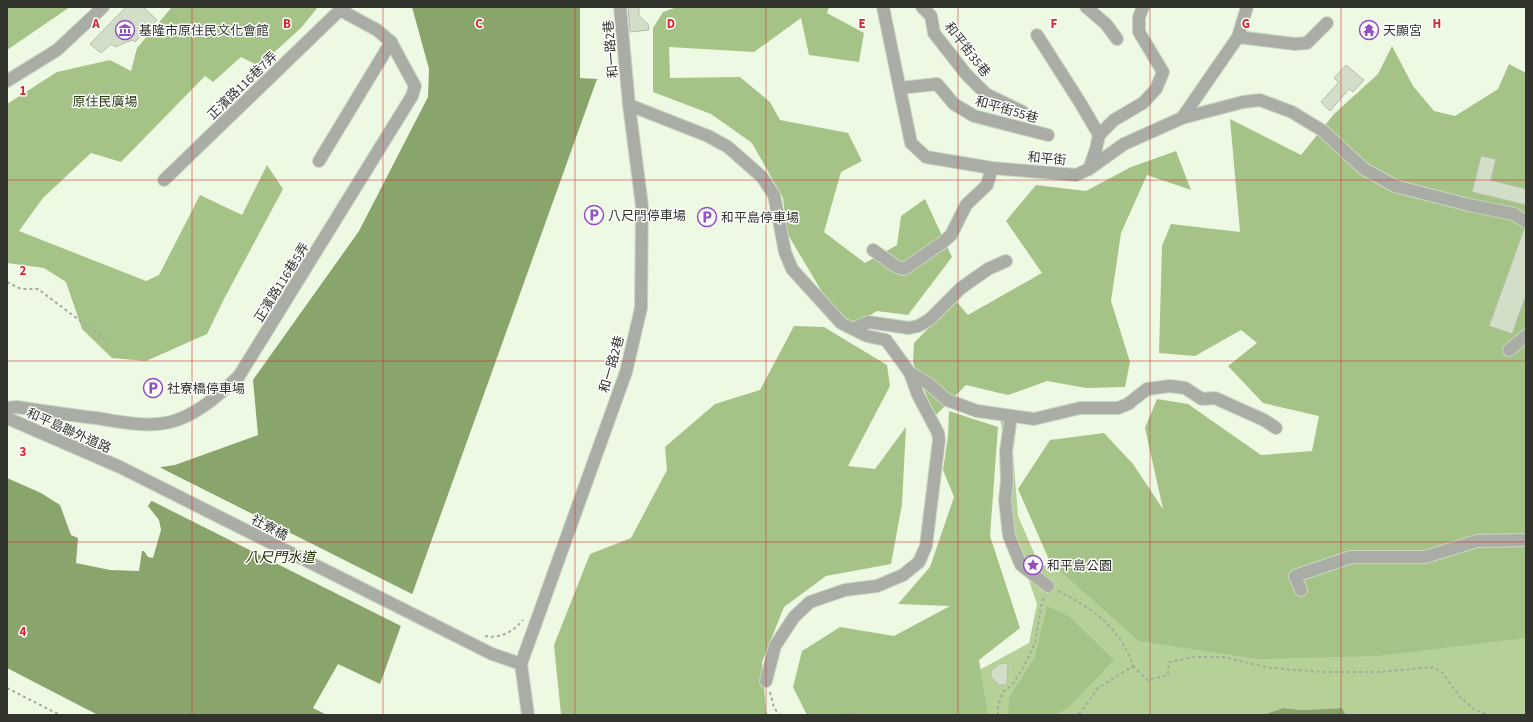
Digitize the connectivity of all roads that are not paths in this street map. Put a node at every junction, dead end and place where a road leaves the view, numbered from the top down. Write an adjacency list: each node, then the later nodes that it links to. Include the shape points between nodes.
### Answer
1 (103, 7): 14 (street, via 58,50)
2 (620, 7): 16 (street, 和一路2巷)
3 (883, 7): 15 (street, 和平街)
4 (1086, 7): 12 (street, via 1106,24)
5 (1143, 7): 20 (street, via 1139,17 1139,32 1163,72 1161,78 1156,90 1143,103 1114,120)
6 (1247, 7): 11 (street)
7 (342, 8): 13 (street, 正濱路116巷5弄); 24 (street, 正濱路116巷7弄)
8 (929, 10): 17 (street, 和平街35巷, via 934,33 966,74 986,94)
9 (1327, 23): 11 (street, via 1307,42 1295,44)
10 (1037, 35): 20 (street)
11 (1238, 37): 18 (street)
12 (1118, 39)
13 (391, 42): 21 (street); 32 (street, 正濱路116巷5弄, via 415,86 412,96 239,376 208,404 177,420 159,424)
14 (7, 81)
15 (900, 88): 19 (street, 和平街55巷, via 937,84 954,104 974,116); 22 (street, 和平街, via 911,143 926,157)
16 (629, 105): 28 (street, via 708,136 728,147 762,177 774,195 785,252 792,269 841,323); 40 (street, 和一路2巷, via 642,206 641,308 626,372)
17 (1023, 112)
18 (1182, 118): 23 (street, 和平街, via 1124,144); 25 (street, 和平街, via 1260,100 1292,112 1323,131 1364,169 1395,186 1514,214)
19 (1048, 135)
20 (1099, 135): 23 (street)
21 (319, 161)
22 (992, 168): 23 (street, 和平街, via 1076,175); 26 (street, via 987,186 966,205 951,235 942,243 904,269)
23 (1090, 169)
24 (164, 180)
25 (1526, 222)
26 (873, 250)
27 (1006, 261): 28 (street, via 988,269 961,288 929,320 918,326 909,328 868,322)
28 (852, 329): 31 (street, via 866,336 886,340)
29 (1526, 336): 30 (street)
30 (1509, 350)
31 (910, 372): 33 (street, via 947,400 977,411); 41 (street, via 939,440 926,546 919,562 903,575 877,586 845,590 810,602 794,617 775,646)
32 (7, 408)
33 (1011, 416): 35 (street, via 1034,419 1080,408 1118,408 1128,404 1147,389 1170,386 1185,388 1202,399 1215,398); 38 (street, via 1006,451 1005,500 1009,536 1021,566)
34 (7, 418): 36 (street, 和平島聯外道路)
35 (1276, 428)
36 (120, 467): 40 (street, 社寮橋, via 492,654)
37 (1526, 540): 39 (street, via 1477,541 1424,557 1351,557 1295,576)
38 (1048, 586)
39 (1301, 590)
40 (521, 664): 42 (street, 和一路2巷)
41 (766, 681)
42 (528, 715)

